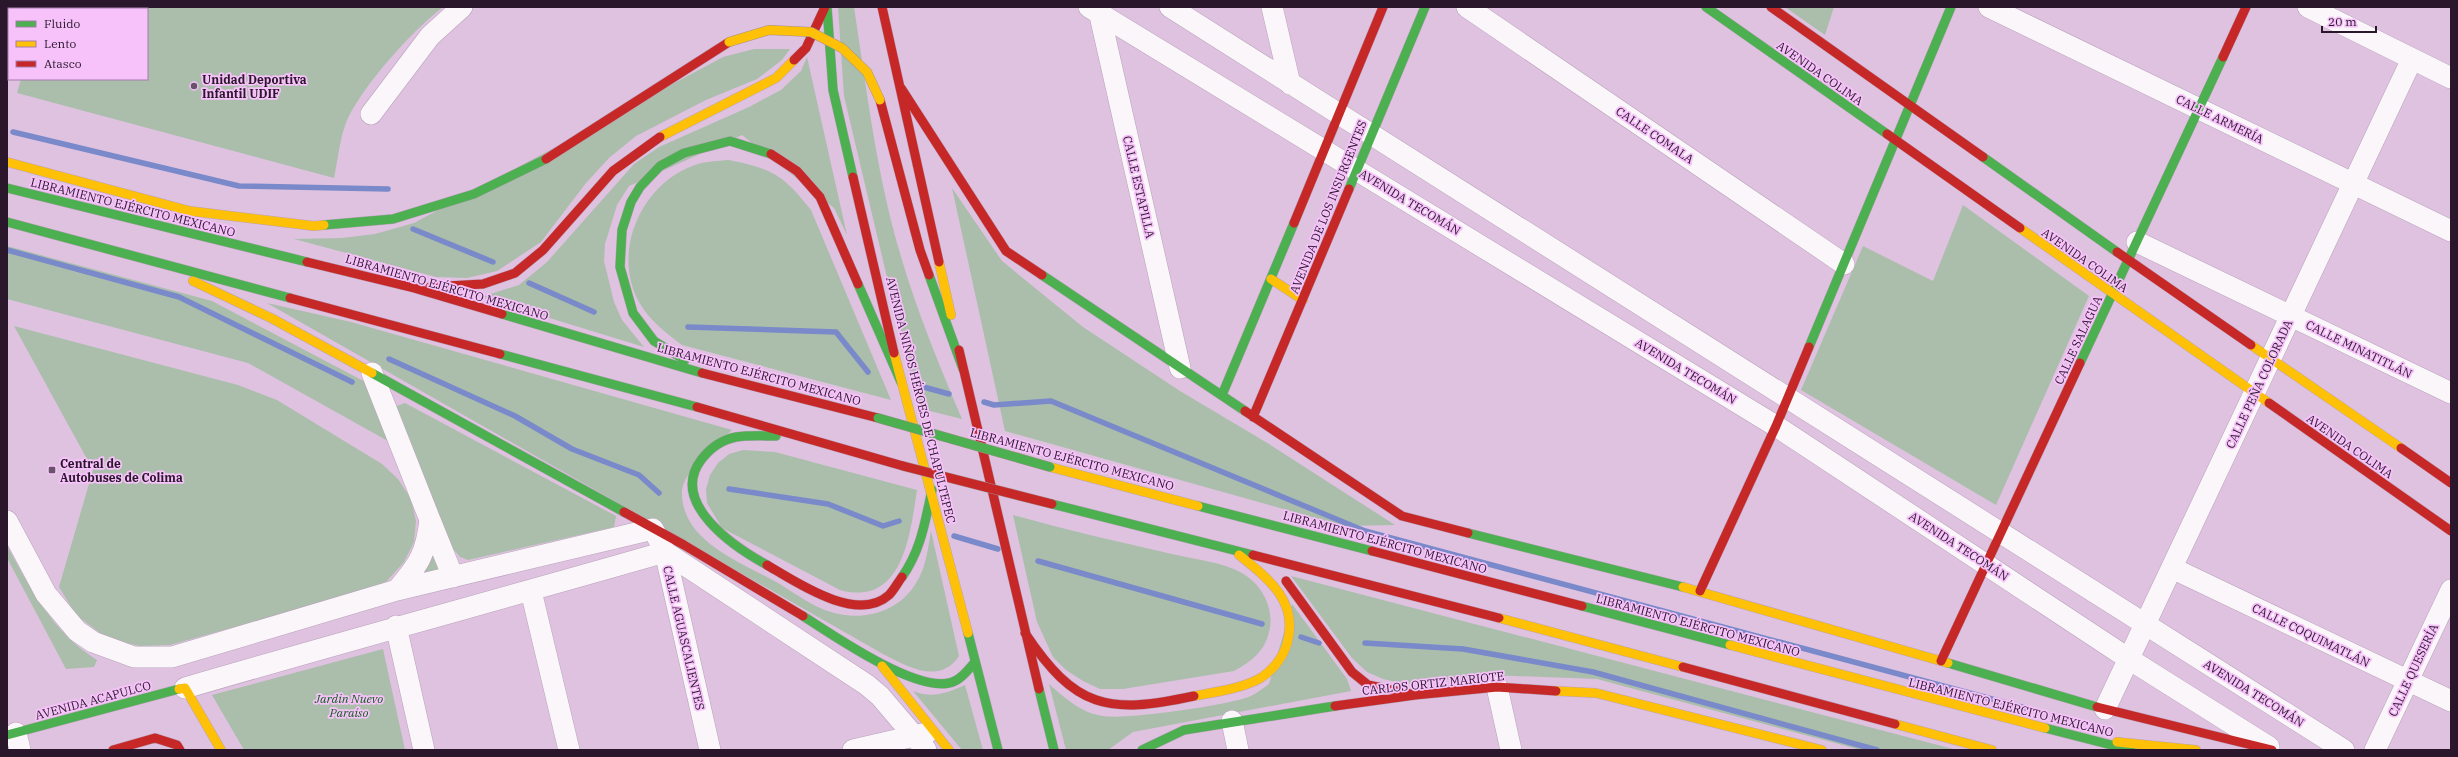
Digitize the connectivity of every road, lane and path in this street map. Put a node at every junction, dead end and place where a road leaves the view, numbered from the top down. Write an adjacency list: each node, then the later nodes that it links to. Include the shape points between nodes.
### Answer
1 (462, 7): 22 (street, via 430,36)
2 (826, 7): 41 (main road, via 806,48 776,78 651,142 612,171 543,250 515,273 483,284); 50 (main road, AVENIDA NIÑOS HÉROES DE CHAPULTEPEC, via 833,90)
3 (882, 7): 19 (main road)
4 (1170, 7): 18 (street, AVENIDA TECOMÁN)
5 (1272, 7): 18 (street)
6 (1384, 7): 23 (main road, AVENIDA DE LOS INSURGENTES)
7 (1425, 7): 24 (main road, AVENIDA DE LOS INSURGENTES)
8 (1467, 7): 39 (street, CALLE COMALA)
9 (1706, 7): 25 (main road, AVENIDA COLIMA)
10 (1771, 7): 20 (main road, AVENIDA COLIMA)
11 (1951, 7): 20 (main road)
12 (1989, 7): 21 (street, CALLE ARMERÍA)
13 (2246, 7): 21 (main road, CALLE SALAGUA)
14 (2308, 7): 16 (street)
15 (1096, 9): 26 (street, AVENIDA TECOMÁN); 46 (street, CALLE ESTAPILLA)
16 (2412, 59): 17 (street); 31 (street, CALLE PEÑA COLORADA)
17 (2451, 78)
18 (1290, 84): 23 (street, AVENIDA TECOMÁN)
19 (900, 88): 46 (main road, LIBRAMIENTO EJÉRCITO MEXICANO, via 1006,251); 47 (main road)
20 (1910, 104): 25 (main road); 37 (main road, AVENIDA COLIMA)
21 (2198, 108): 31 (street, CALLE ARMERÍA); 37 (main road, CALLE SALAGUA)
22 (371, 114)
23 (1338, 115): 24 (street, AVENIDA TECOMÁN); 26 (main road, AVENIDA DE LOS INSURGENTES)
24 (1371, 135): 29 (main road, AVENIDA DE LOS INSURGENTES); 54 (street, AVENIDA TECOMÁN)
25 (1896, 140): 39 (main road); 42 (main road, AVENIDA COLIMA)
26 (1324, 151): 29 (street, AVENIDA TECOMÁN); 40 (main road, AVENIDA DE LOS INSURGENTES)
27 (7, 162): 47 (main road, bridge, via 190,211 314,226 393,219 474,194 543,161 730,42 769,30 811,32 842,48 867,72 880,100 920,250)
28 (7, 166): 30 (main road)
29 (1357, 170): 43 (main road, AVENIDA DE LOS INSURGENTES); 56 (street, AVENIDA TECOMÁN)
30 (44, 182)
31 (2354, 183): 36 (street, CALLE ARMERÍA); 44 (street, CALLE PEÑA COLORADA)
32 (7, 188): 34 (main road, LIBRAMIENTO EJÉRCITO MEXICANO)
33 (73, 194): 34 (main road)
34 (125, 216): 41 (main road, LIBRAMIENTO EJÉRCITO MEXICANO)
35 (7, 222): 38 (main road)
36 (2451, 231)
37 (2132, 251): 42 (main road, CALLE SALAGUA); 44 (street, CALLE MINATITLÁN); 45 (main road, AVENIDA COLIMA)
38 (140, 256): 48 (main road, via 271,318); 57 (main road)
39 (1844, 264): 54 (main road)
40 (1271, 279): 43 (main road); 53 (main road, AVENIDA DE LOS INSURGENTES)
41 (414, 288): 49 (main road, LIBRAMIENTO EJÉRCITO MEXICANO)
42 (2112, 294): 52 (main road, AVENIDA COLIMA); 64 (main road, CALLE SALAGUA)
43 (1303, 300): 55 (main road, AVENIDA DE LOS INSURGENTES)
44 (2291, 316): 45 (street, CALLE PEÑA COLORADA); 51 (street, CALLE MINATITLÁN)
45 (2271, 358): 52 (street, CALLE PEÑA COLORADA); 58 (main road, AVENIDA COLIMA)
46 (1180, 368): 53 (main road, LIBRAMIENTO EJÉRCITO MEXICANO)
47 (963, 369): 77 (main road)
48 (372, 374): 60 (street); 62 (main road)
49 (716, 377): 50 (main road, via 654,342 632,313 620,267 622,230 631,202 640,187 660,166 684,152 730,141 766,151 798,171 820,197); 91 (main road, LIBRAMIENTO EJÉRCITO MEXICANO, bridge)
50 (901, 382): 59 (main road, AVENIDA NIÑOS HÉROES DE CHAPULTEPEC)
51 (2451, 393)
52 (2254, 394): 63 (main road, AVENIDA COLIMA); 69 (street, CALLE PEÑA COLORADA)
53 (1222, 395): 55 (main road, LIBRAMIENTO EJÉRCITO MEXICANO)
54 (1787, 398): 56 (main road); 64 (street, AVENIDA TECOMÁN)
55 (1254, 417): 74 (main road, LIBRAMIENTO EJÉRCITO MEXICANO, via 1402,516)
56 (1776, 426): 68 (street, AVENIDA TECOMÁN); 74 (main road)
57 (804, 436): 59 (main road, via 751,436 723,441 709,450 697,466 692,480 698,507 713,528 759,562 824,597 858,605 873,603 889,595 914,560 922,537); 65 (main road, bridge, via 903,466 1162,534)
58 (2451, 483)
59 (932, 490): 80 (main road, AVENIDA NIÑOS HÉROES DE CHAPULTEPEC)
60 (430, 520): 70 (street); 71 (street, via 428,541 419,564)
61 (7, 521): 71 (street, via 46,594 78,631 93,642 134,657 172,657)
62 (652, 529): 66 (street, CALLE AGUASCALIENTES); 70 (street); 81 (main road)
63 (2451, 530)
64 (2001, 533): 68 (main road, CALLE SALAGUA); 75 (street, AVENIDA TECOMÁN)
65 (1234, 550): 67 (main road); 77 (main road, via 1275,587 1288,610 1292,624 1281,657 1271,670 1255,680 1232,688 1172,701 1126,705 1104,702 1080,693 1055,676)
66 (665, 552): 72 (street); 90 (street, via 867,685); 98 (street, CALLE AGUASCALIENTES)
67 (1270, 559): 85 (main road, via 1352,672 1368,685); 107 (main road)
68 (1986, 565): 78 (street, AVENIDA TECOMÁN); 79 (main road, CALLE SALAGUA)
69 (2172, 568): 75 (street, CALLE PEÑA COLORADA); 82 (street, CALLE COQUIMATLÁN)
70 (453, 577): 71 (street)
71 (397, 590)
72 (531, 590): 76 (street); 97 (street)
73 (2451, 590): 82 (street, CALLE QUESERÍA)
74 (1700, 591): 79 (main road, LIBRAMIENTO EJÉRCITO MEXICANO)
75 (2144, 624): 78 (street, CALLE PEÑA COLORADA); 111 (street, AVENIDA TECOMÁN)
76 (396, 626): 84 (street); 96 (street)
77 (1025, 633): 102 (main road)
78 (2129, 659): 87 (street, CALLE PEÑA COLORADA); 110 (street, AVENIDA TECOMÁN)
79 (1941, 661): 87 (main road, LIBRAMIENTO EJÉRCITO MEXICANO)
80 (976, 662): 81 (main road, via 960,678 951,683 938,685 924,682); 101 (main road, AVENIDA NIÑOS HÉROES DE CHAPULTEPEC)
81 (880, 663): 90 (main road)
82 (2408, 681): 86 (street, CALLE COQUIMATLÁN); 112 (street, CALLE QUESERÍA)
83 (1497, 687): 85 (main road, CARLOS ORTIZ MARIOTE); 92 (main road, CARLOS ORTIZ MARIOTE, via 1596,693); 105 (street)
84 (185, 688): 89 (main road, AVENIDA ACAPULCO); 95 (main road)
85 (1415, 694): 88 (main road, CARLOS ORTIZ MARIOTE)
86 (2451, 702)
87 (2105, 709): 110 (main road, LIBRAMIENTO EJÉRCITO MEXICANO)
88 (1232, 721): 103 (main road, CARLOS ORTIZ MARIOTE, via 1184,730); 104 (street)
89 (14, 739)
90 (926, 739): 99 (street); 100 (main road)
91 (2082, 739): 108 (main road, LIBRAMIENTO EJÉRCITO MEXICANO); 109 (main road)
92 (1799, 747): 106 (main road)
93 (113, 750): 94 (main road, via 155,738 177,745)
94 (180, 750)
95 (221, 750)
96 (424, 750)
97 (569, 750)
98 (710, 750)
99 (853, 750)
100 (949, 750)
101 (998, 750)
102 (1054, 750)
103 (1142, 750)
104 (1238, 750)
105 (1511, 750)
106 (1822, 750)
107 (1992, 750)
108 (2131, 750)
109 (2196, 750)
110 (2273, 750)
111 (2344, 750)
112 (2375, 750)

